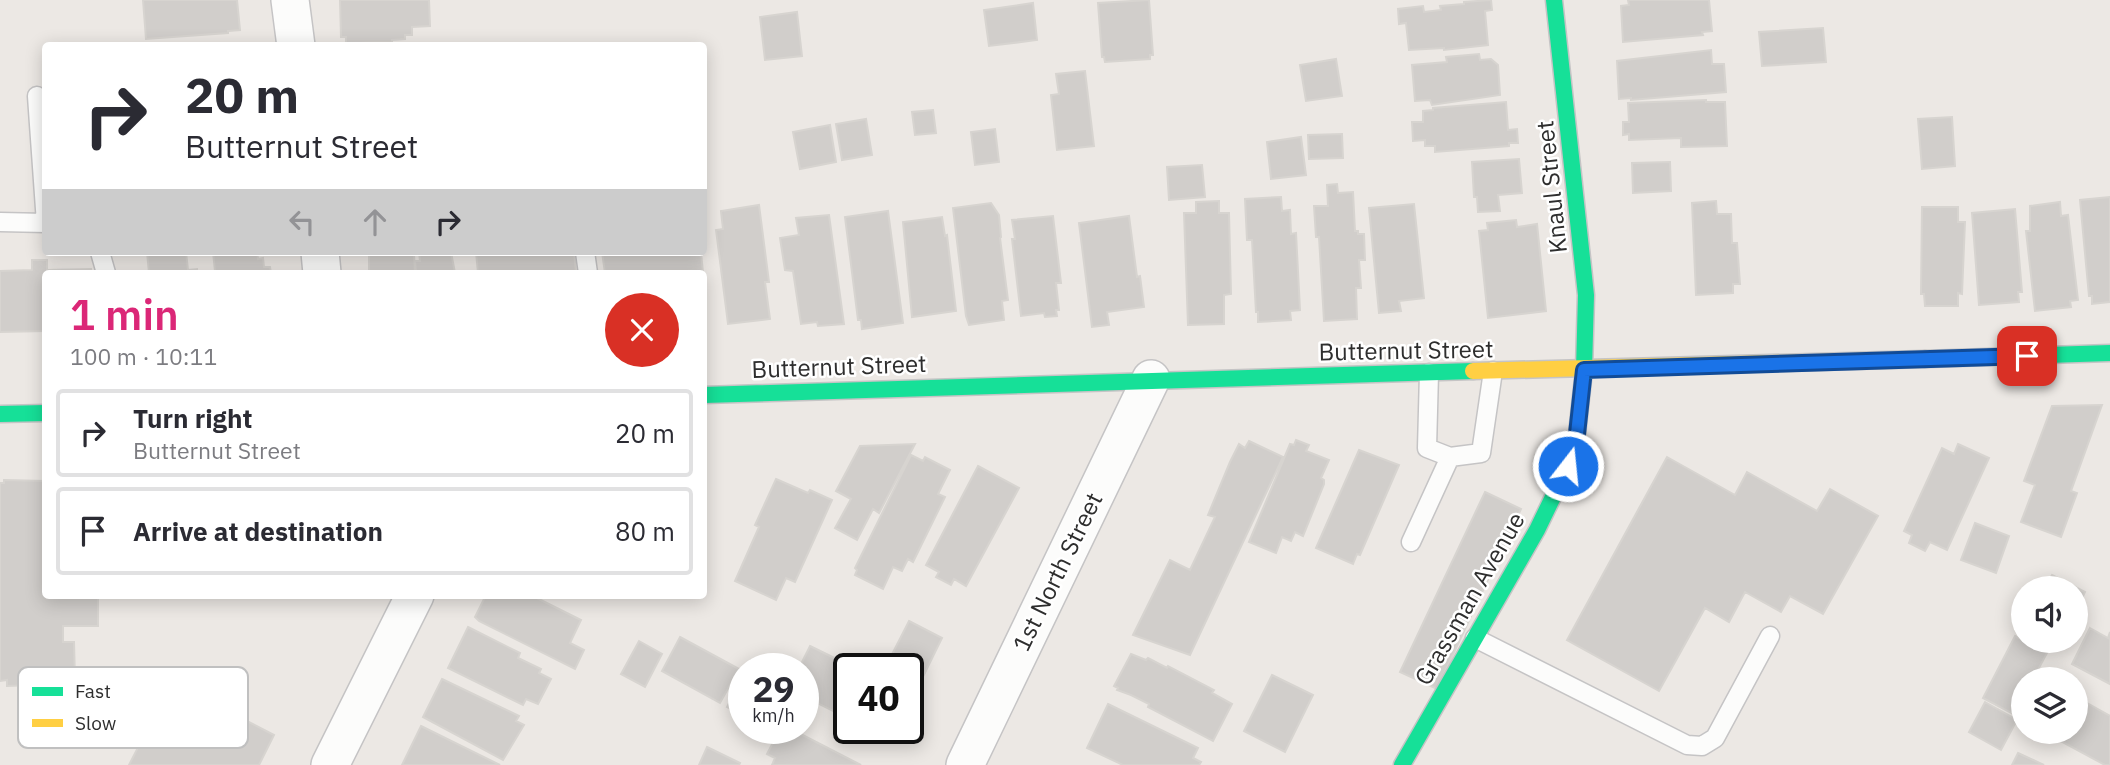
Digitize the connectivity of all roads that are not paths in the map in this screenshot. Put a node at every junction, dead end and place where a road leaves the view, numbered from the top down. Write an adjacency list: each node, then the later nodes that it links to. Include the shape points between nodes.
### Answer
1 (290, 0): 3 (street)
2 (1554, 0): 9 (street, Knaul Street, via 1586,295)
3 (295, 42)
4 (37, 96): 5 (lane)
5 (42, 167)
6 (0, 222): 7 (lane)
7 (42, 223)
8 (2110, 354): 9 (street, Butternut Street)
9 (1584, 370): 10 (street, Butternut Street); 20 (street, Grassman Avenue, via 1577,434 1568,466)
10 (1493, 371): 11 (street, Butternut Street); 16 (lane, via 1481,453)
11 (1429, 373): 12 (street, Butternut Street); 16 (lane, via 1427,449)
12 (1151, 379): 13 (street, Butternut Street); 22 (street, 1st North Street)
13 (707, 395)
14 (42, 413): 15 (street)
15 (0, 414)
16 (1450, 457): 17 (lane)
17 (1411, 542)
18 (413, 599): 21 (street)
19 (1770, 636): 20 (lane, via 1715,738 1702,746 1687,745)
20 (1475, 638): 23 (street, Grassman Avenue)
21 (330, 765)
22 (964, 765)
23 (1402, 765)

